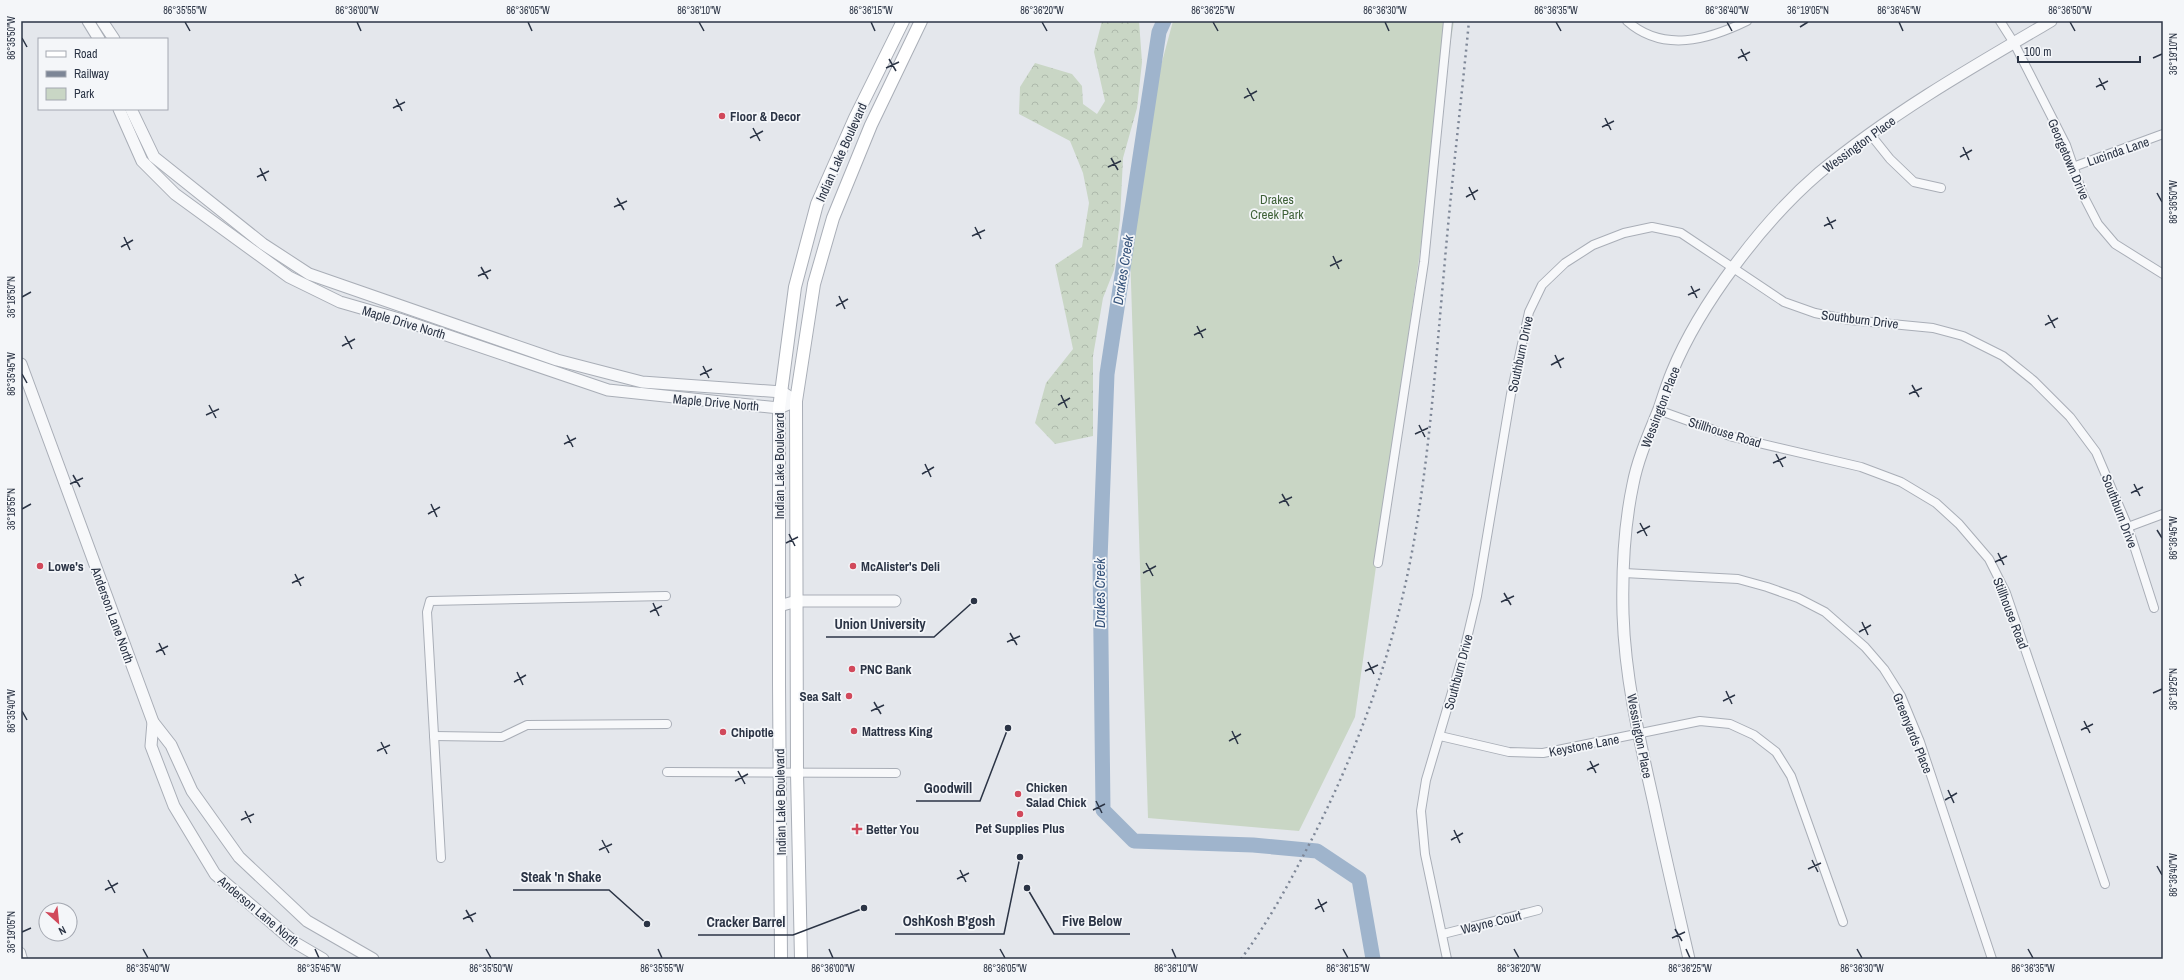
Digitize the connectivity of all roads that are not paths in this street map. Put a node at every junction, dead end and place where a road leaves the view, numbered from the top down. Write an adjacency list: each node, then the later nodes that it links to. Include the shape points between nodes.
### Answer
1 (88, 21): 10 (street)
2 (102, 21): 11 (street)
3 (903, 21): 30 (main road, Indian Lake Boulevard, via 855,118 817,204 795,287)
4 (921, 21): 32 (main road, Indian Lake Boulevard, via 871,125 833,218 814,284)
5 (1448, 21): 37 (street, via 1424,262)
6 (1627, 21): 7 (street, via 1639,31 1668,41 1702,39)
7 (1747, 21)
8 (2000, 21): 12 (street, Georgetown Drive)
9 (2051, 21): 12 (street, Wessington Place)
10 (98, 38)
11 (112, 38)
12 (2014, 43): 15 (street, Wessington Place); 17 (street, Georgetown Drive, via 2066,145)
13 (132, 111): 14 (street); 19 (street, Maple Drive North, via 154,157)
14 (120, 113): 20 (street, Maple Drive North, via 142,161 175,194)
15 (1870, 134): 18 (street, via 1890,159 1914,182); 21 (street, Wessington Place, via 1818,174 1777,214)
16 (2163, 134): 17 (street, Lucinda Lane)
17 (2073, 167): 23 (street, Georgetown Drive, via 2083,195 2098,224 2115,244)
18 (1941, 188)
19 (217, 209): 20 (street); 22 (street, Maple Drive North, via 263,244)
20 (208, 218): 24 (street, Maple Drive North)
21 (1732, 268): 34 (street, Wessington Place, via 1698,321 1672,371); 36 (street, Southburn Drive, via 1784,302 1814,313 1850,320 1933,328 1963,336 2003,356 2034,381 2070,417 2096,452); 48 (street, Southburn Drive, via 1681,233 1652,226 1624,233 1594,245 1565,263 1542,285 1529,312 1511,394 1477,596)
22 (309, 274): 24 (street); 25 (street, Maple Drive North)
23 (2163, 274)
24 (302, 284): 26 (street, Maple Drive North, via 340,302)
25 (403, 308): 26 (street); 27 (street, Maple Drive North)
26 (400, 319): 27 (street, Maple Drive North)
27 (554, 365): 29 (street, Maple Drive North); 31 (street, Maple Drive North, via 608,390)
28 (22, 369): 44 (street, Anderson Lane North)
29 (642, 382): 30 (street, Maple Drive North); 31 (street)
30 (782, 392): 32 (street, Maple Drive North); 33 (main road, Indian Lake Boulevard)
31 (640, 395): 33 (street, Maple Drive North)
32 (796, 401): 33 (street, Maple Drive North); 41 (main road, Indian Lake Boulevard)
33 (779, 408): 42 (main road, Indian Lake Boulevard)
34 (1658, 410): 38 (street, Wessington Place, via 1645,441 1633,484); 54 (street, Stillhouse Road, via 1733,437 1861,468 1901,482 1936,503 1959,524 1989,560 2006,593)
35 (2163, 514): 36 (street)
36 (2128, 527): 43 (street, Southburn Drive)
37 (1378, 563)
38 (1624, 572): 46 (street, Wessington Place, via 1624,622); 66 (street, Greenyards Place, via 1738,579 1767,587 1798,598 1825,612 1865,647 1901,696 1920,742)
39 (666, 596): 47 (street, via 430,601 427,612)
40 (894, 600): 41 (street)
41 (797, 601): 42 (street); 51 (main road, Indian Lake Boulevard)
42 (779, 606): 50 (main road, Indian Lake Boulevard)
43 (2154, 608)
44 (153, 722): 60 (street, Anderson Lane North, via 151,746 174,806 215,874 294,942); 61 (street, Anderson Lane North, via 171,744 192,791 239,857 308,921)
45 (667, 724): 47 (street, via 527,725 502,737)
46 (1638, 734): 48 (street, Keystone Lane, via 1543,753 1509,752); 56 (street, Keystone Lane, via 1700,721 1730,724 1754,735 1776,752 1791,776); 65 (street, Wessington Place)
47 (434, 736): 53 (street)
48 (1440, 736): 57 (street, Southburn Drive, via 1426,780 1421,811 1425,854)
49 (667, 772): 50 (street)
50 (780, 773): 51 (street); 62 (main road, Indian Lake Boulevard)
51 (797, 773): 52 (street); 63 (main road, Indian Lake Boulevard)
52 (896, 773)
53 (441, 858)
54 (2104, 884)
55 (1538, 910): 57 (street, Wayne Court)
56 (1843, 922)
57 (1443, 934): 64 (street, Southburn Drive)
58 (21, 952): 59 (street)
59 (23, 959)
60 (323, 959)
61 (373, 959)
62 (781, 959)
63 (801, 959)
64 (1448, 959)
65 (1689, 959)
66 (1992, 959)

